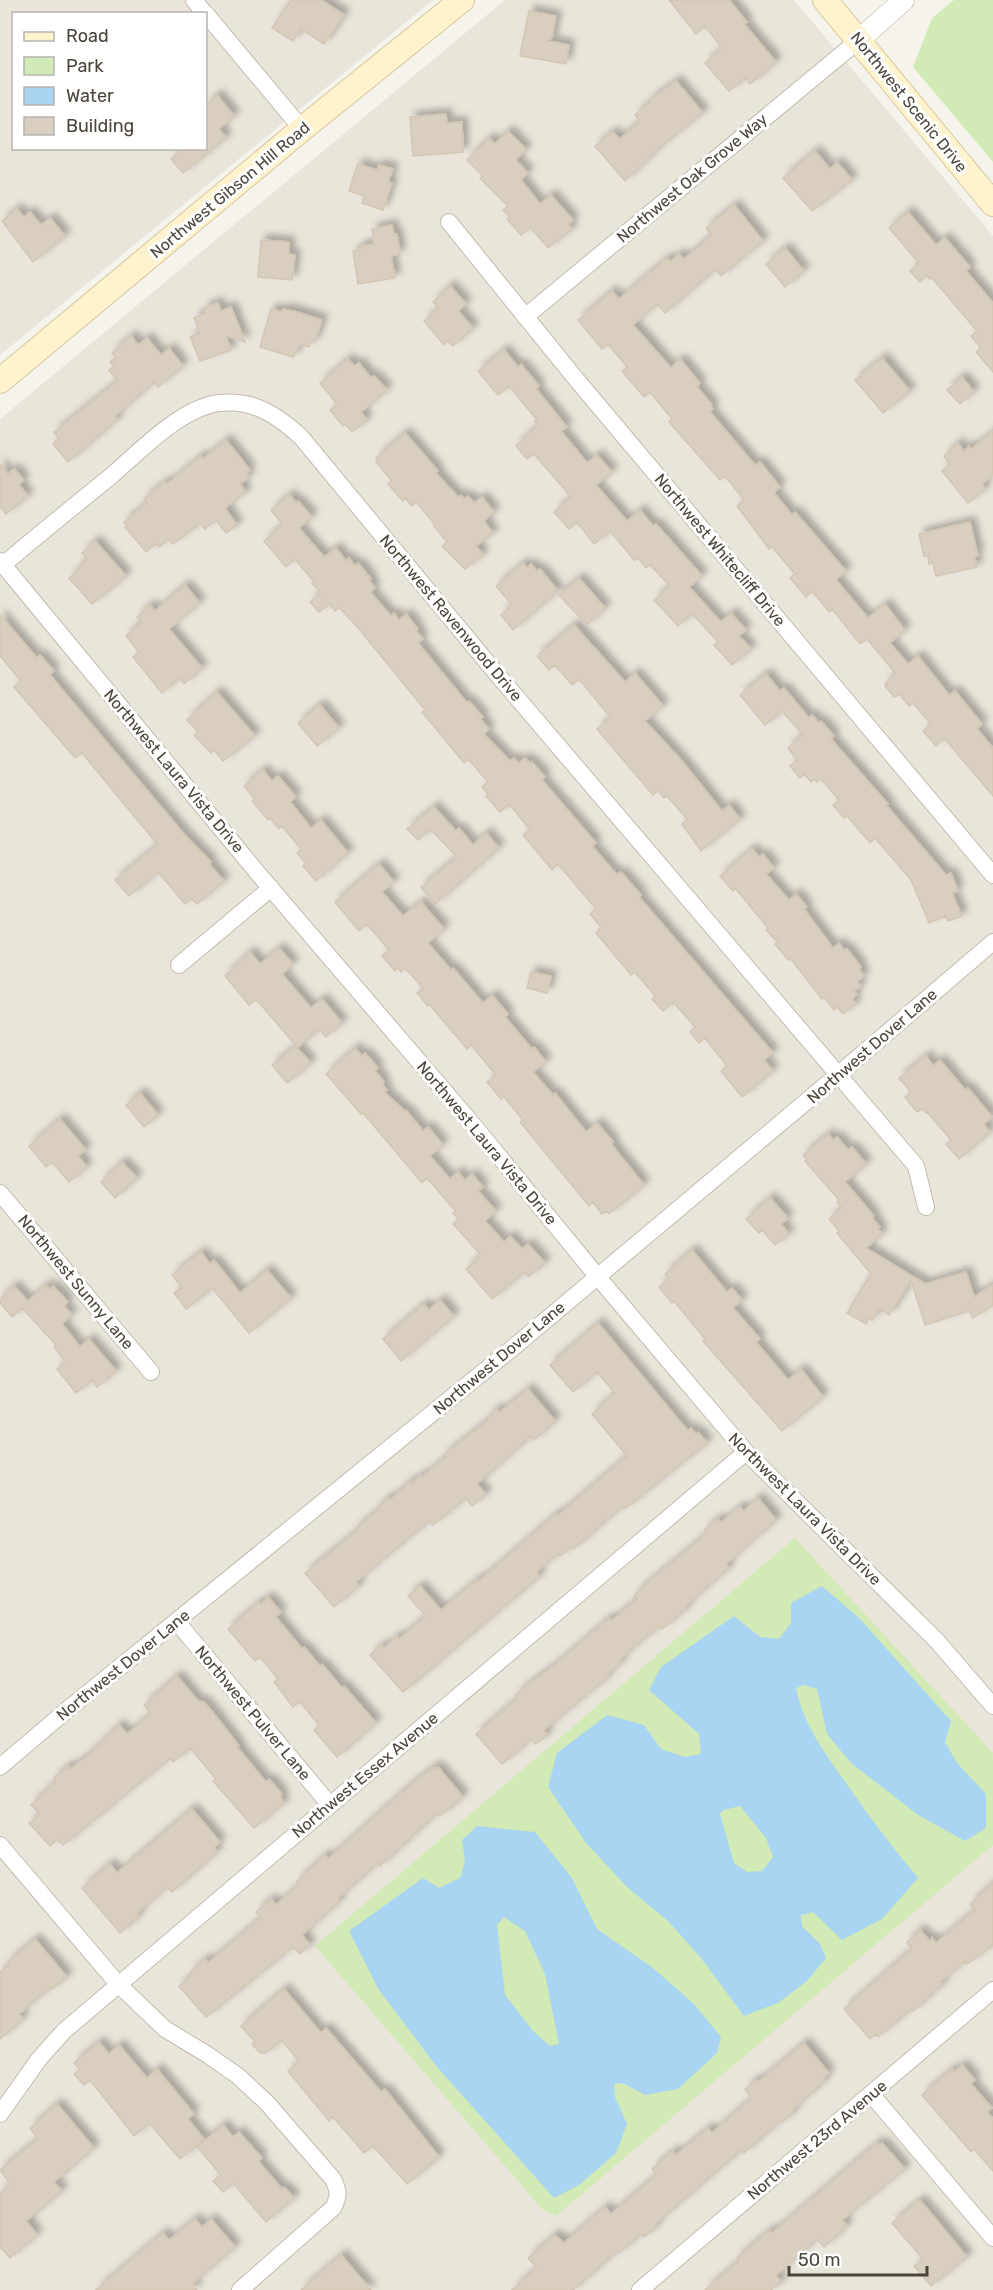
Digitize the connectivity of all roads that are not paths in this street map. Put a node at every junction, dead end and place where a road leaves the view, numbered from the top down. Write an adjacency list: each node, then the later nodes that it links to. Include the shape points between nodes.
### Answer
1 (194, 0): 5 (street)
2 (462, 0): 8 (main road, Northwest Gibson Hill Road)
3 (825, 0): 7 (main road, Northwest Scenic Drive)
4 (903, 0): 7 (street)
5 (203, 12)
6 (207, 16): 8 (street)
7 (859, 40): 9 (main road, Northwest Scenic Drive); 11 (street, Northwest Oak Grove Way)
8 (302, 129): 12 (main road, Northwest Gibson Hill Road)
9 (993, 204)
10 (449, 222): 11 (street, Northwest Whitecliff Drive)
11 (525, 317): 14 (street, Northwest Whitecliff Drive)
12 (0, 381)
13 (2, 563): 15 (street, Northwest Laura Vista Drive); 18 (street, Northwest Ravenwood Drive, via 166,430 202,406 246,403 282,419)
14 (993, 875)
15 (271, 888): 17 (street); 21 (street, Northwest Laura Vista Drive)
16 (993, 942): 18 (street, Northwest Dover Lane)
17 (179, 965)
18 (839, 1074): 20 (street, Northwest Ravenwood Drive, via 916,1166); 21 (street, Northwest Dover Lane)
19 (0, 1193): 22 (street, Northwest Sunny Lane)
20 (926, 1207)
21 (597, 1276): 23 (street, Northwest Laura Vista Drive); 24 (street, Northwest Dover Lane)
22 (152, 1372)
23 (746, 1452): 25 (street, Northwest Laura Vista Drive, via 937,1641); 27 (street, Northwest Essex Avenue)
24 (177, 1622): 26 (street, Northwest Dover Lane); 27 (street, Northwest Pulver Lane)
25 (993, 1706)
26 (0, 1767)
27 (330, 1805): 29 (street, Northwest Essex Avenue)
28 (0, 1845): 29 (street)
29 (118, 1984): 32 (street, Northwest Essex Avenue, via 64,2031); 34 (street, via 165,2029 238,2076 267,2103 337,2188 339,2198 323,2219)
30 (993, 1990): 31 (street, Northwest 23rd Avenue)
31 (871, 2094): 33 (street); 35 (street, Northwest 23rd Avenue)
32 (0, 2114)
33 (993, 2238)
34 (240, 2290)
35 (640, 2290)

